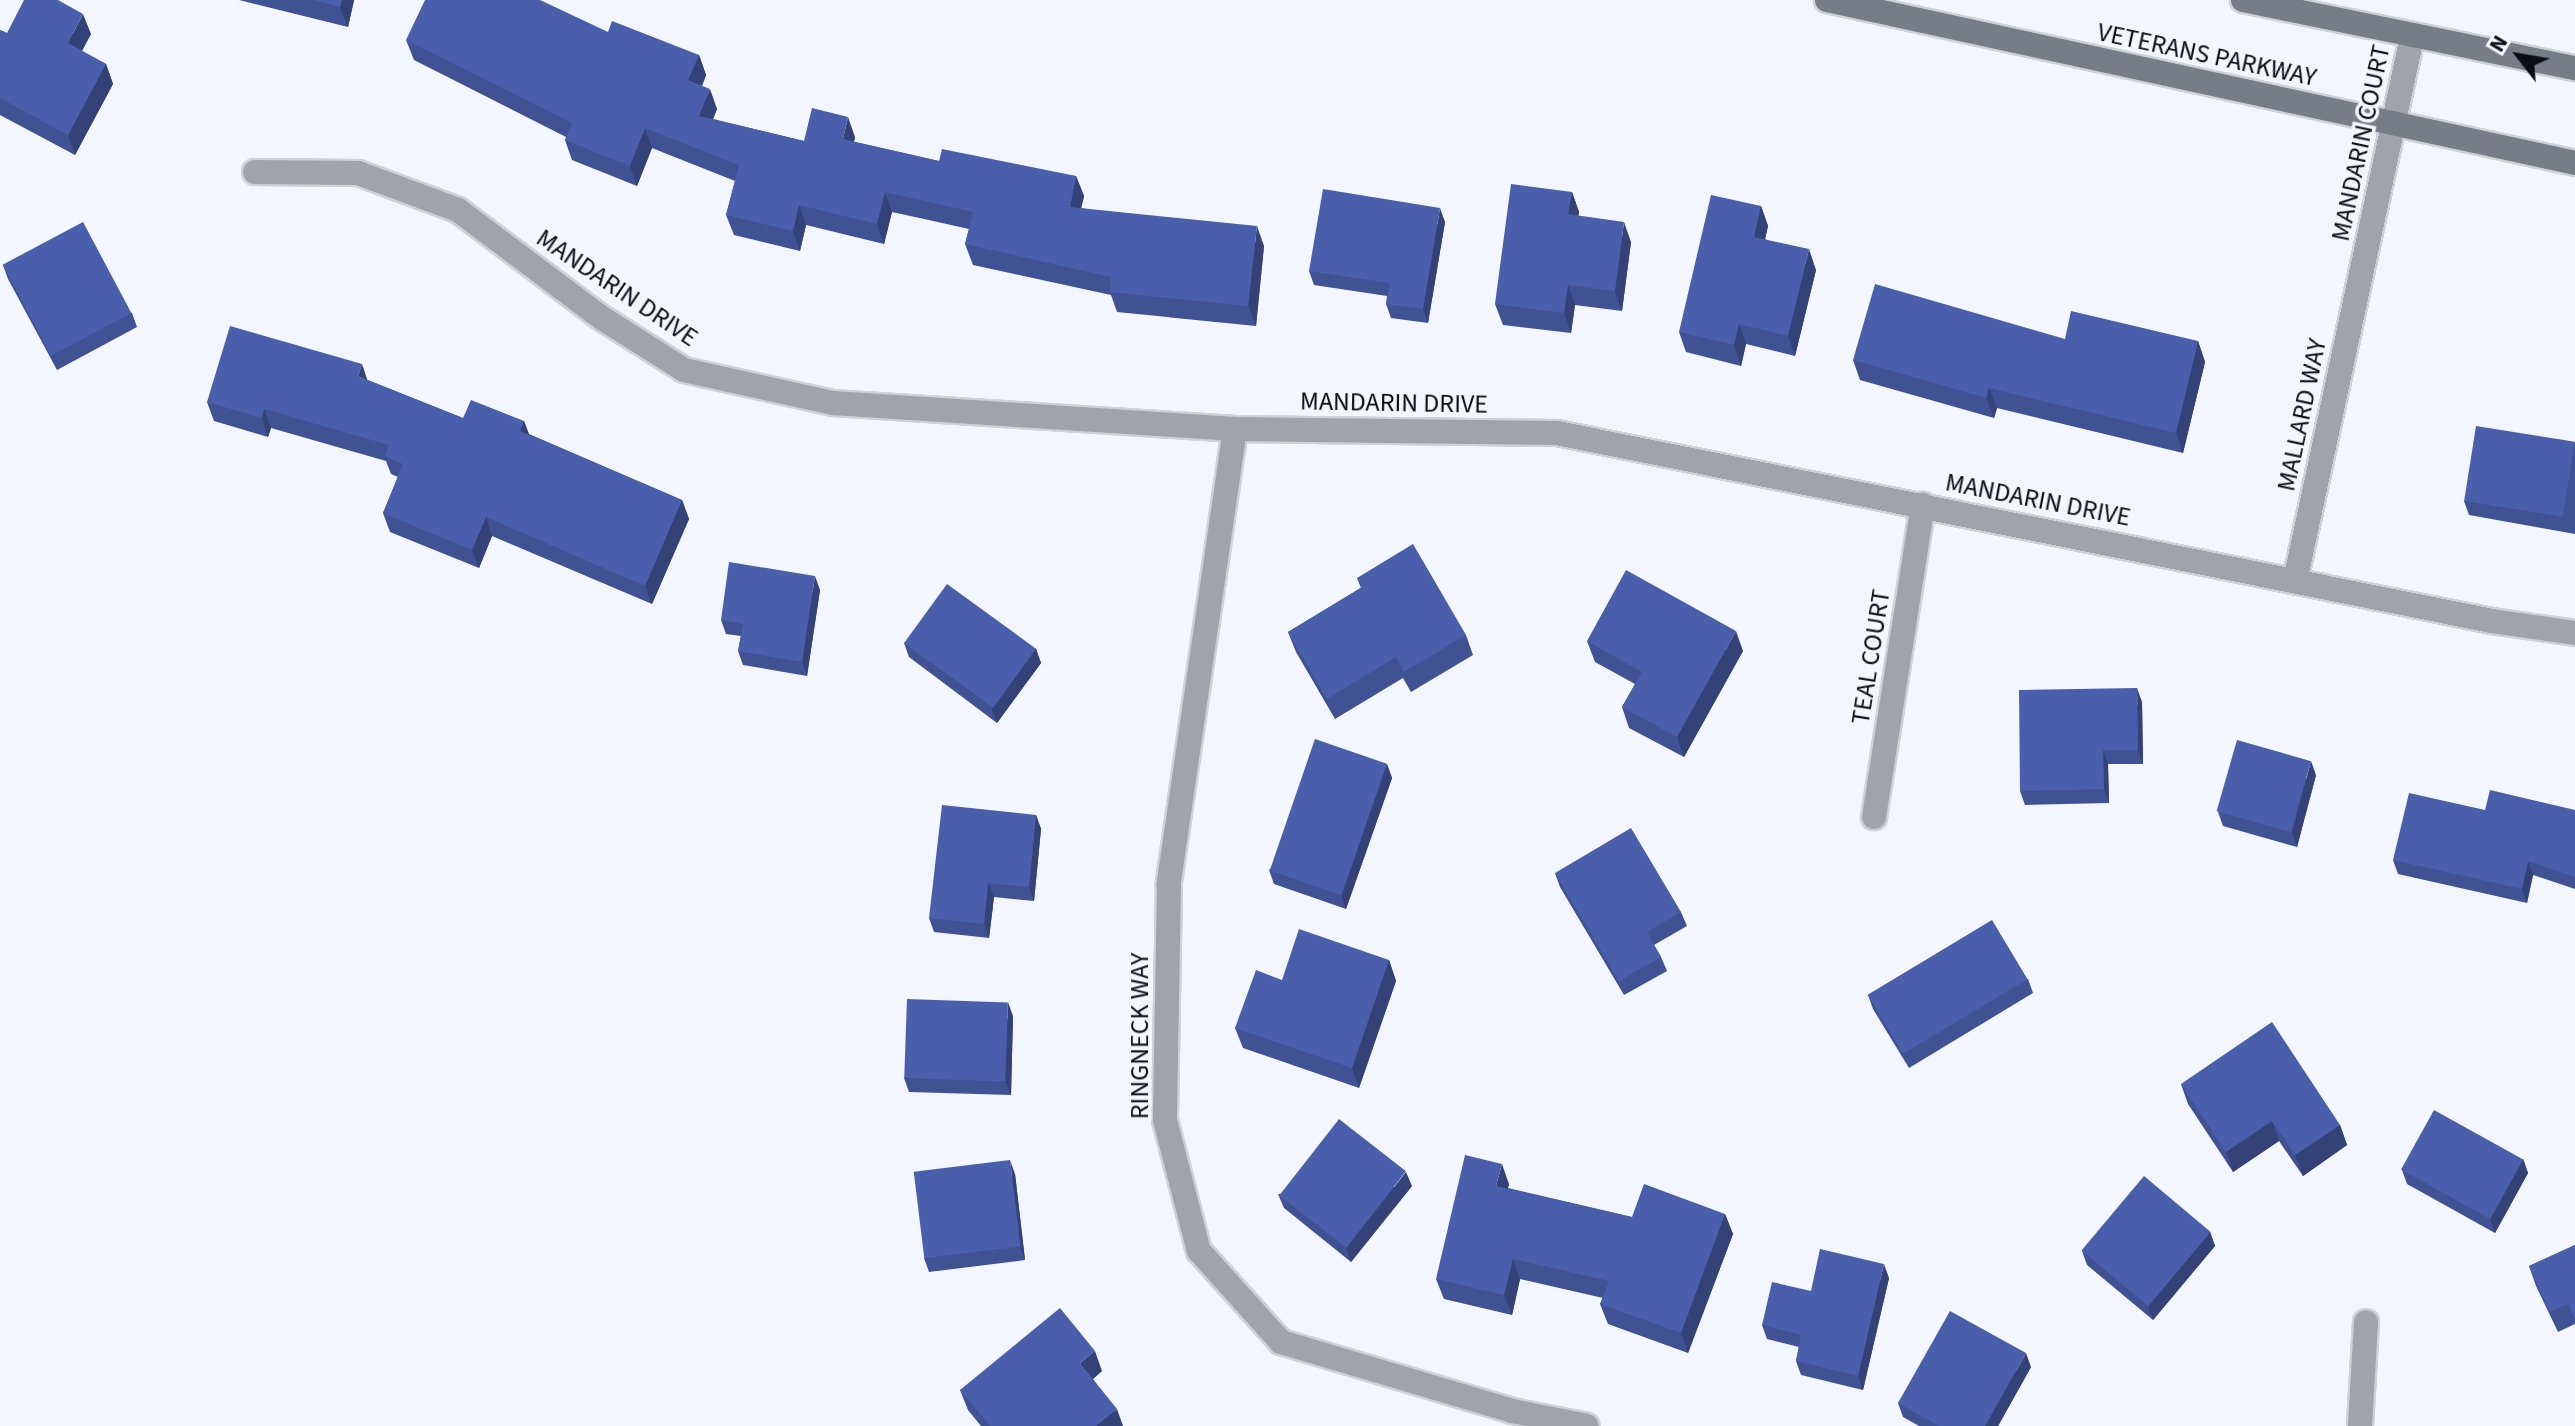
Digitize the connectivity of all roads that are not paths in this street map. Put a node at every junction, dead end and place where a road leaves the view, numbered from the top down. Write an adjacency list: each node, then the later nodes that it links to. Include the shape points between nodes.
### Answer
1 (1827, 0): 5 (main road, VETERANS PARKWAY)
2 (2243, 0): 3 (main road)
3 (2412, 37): 4 (main road); 5 (street, MANDARIN COURT)
4 (2575, 68)
5 (2396, 126): 6 (main road, VETERANS PARKWAY); 8 (street, MANDARIN COURT)
6 (2575, 163)
7 (255, 172): 9 (street, MANDARIN DRIVE, via 358,173 458,210 602,318 684,370 833,403)
8 (2364, 260): 11 (street, MALLARD WAY)
9 (1235, 429): 10 (street, MANDARIN DRIVE, via 1557,433); 15 (street, RINGNECK WAY, via 1169,884 1165,1120 1199,1251 1281,1342 1512,1411)
10 (1923, 505): 11 (street, MANDARIN DRIVE); 13 (street, TEAL COURT)
11 (2295, 581): 12 (street, MANDARIN DRIVE)
12 (2575, 633)
13 (1874, 817)
14 (2366, 1322): 16 (street)
15 (1587, 1426)
16 (2360, 1426)

